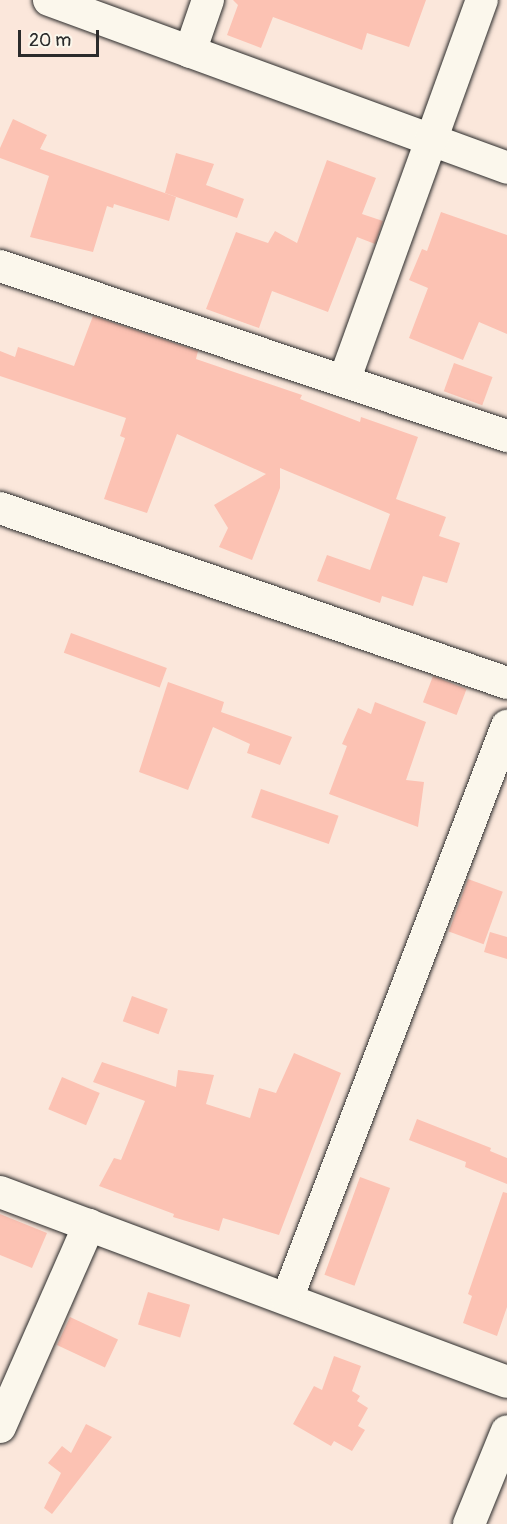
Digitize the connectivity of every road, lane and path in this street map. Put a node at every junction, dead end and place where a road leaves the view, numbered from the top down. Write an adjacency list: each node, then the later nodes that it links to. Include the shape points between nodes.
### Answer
1 (49, 0): 4 (street)
2 (208, 0): 4 (street)
3 (482, 0): 5 (street)
4 (190, 51): 5 (street)
5 (431, 140): 6 (street); 8 (street)
6 (507, 168)
7 (0, 266): 8 (street)
8 (344, 381): 9 (street)
9 (507, 436)
10 (0, 508): 11 (street)
11 (507, 683)
12 (507, 726): 15 (street)
13 (0, 1192): 14 (street)
14 (89, 1225): 15 (street); 17 (street)
15 (287, 1299): 16 (street)
16 (507, 1382)
17 (0, 1426)
18 (507, 1431): 19 (street)
19 (469, 1524)

